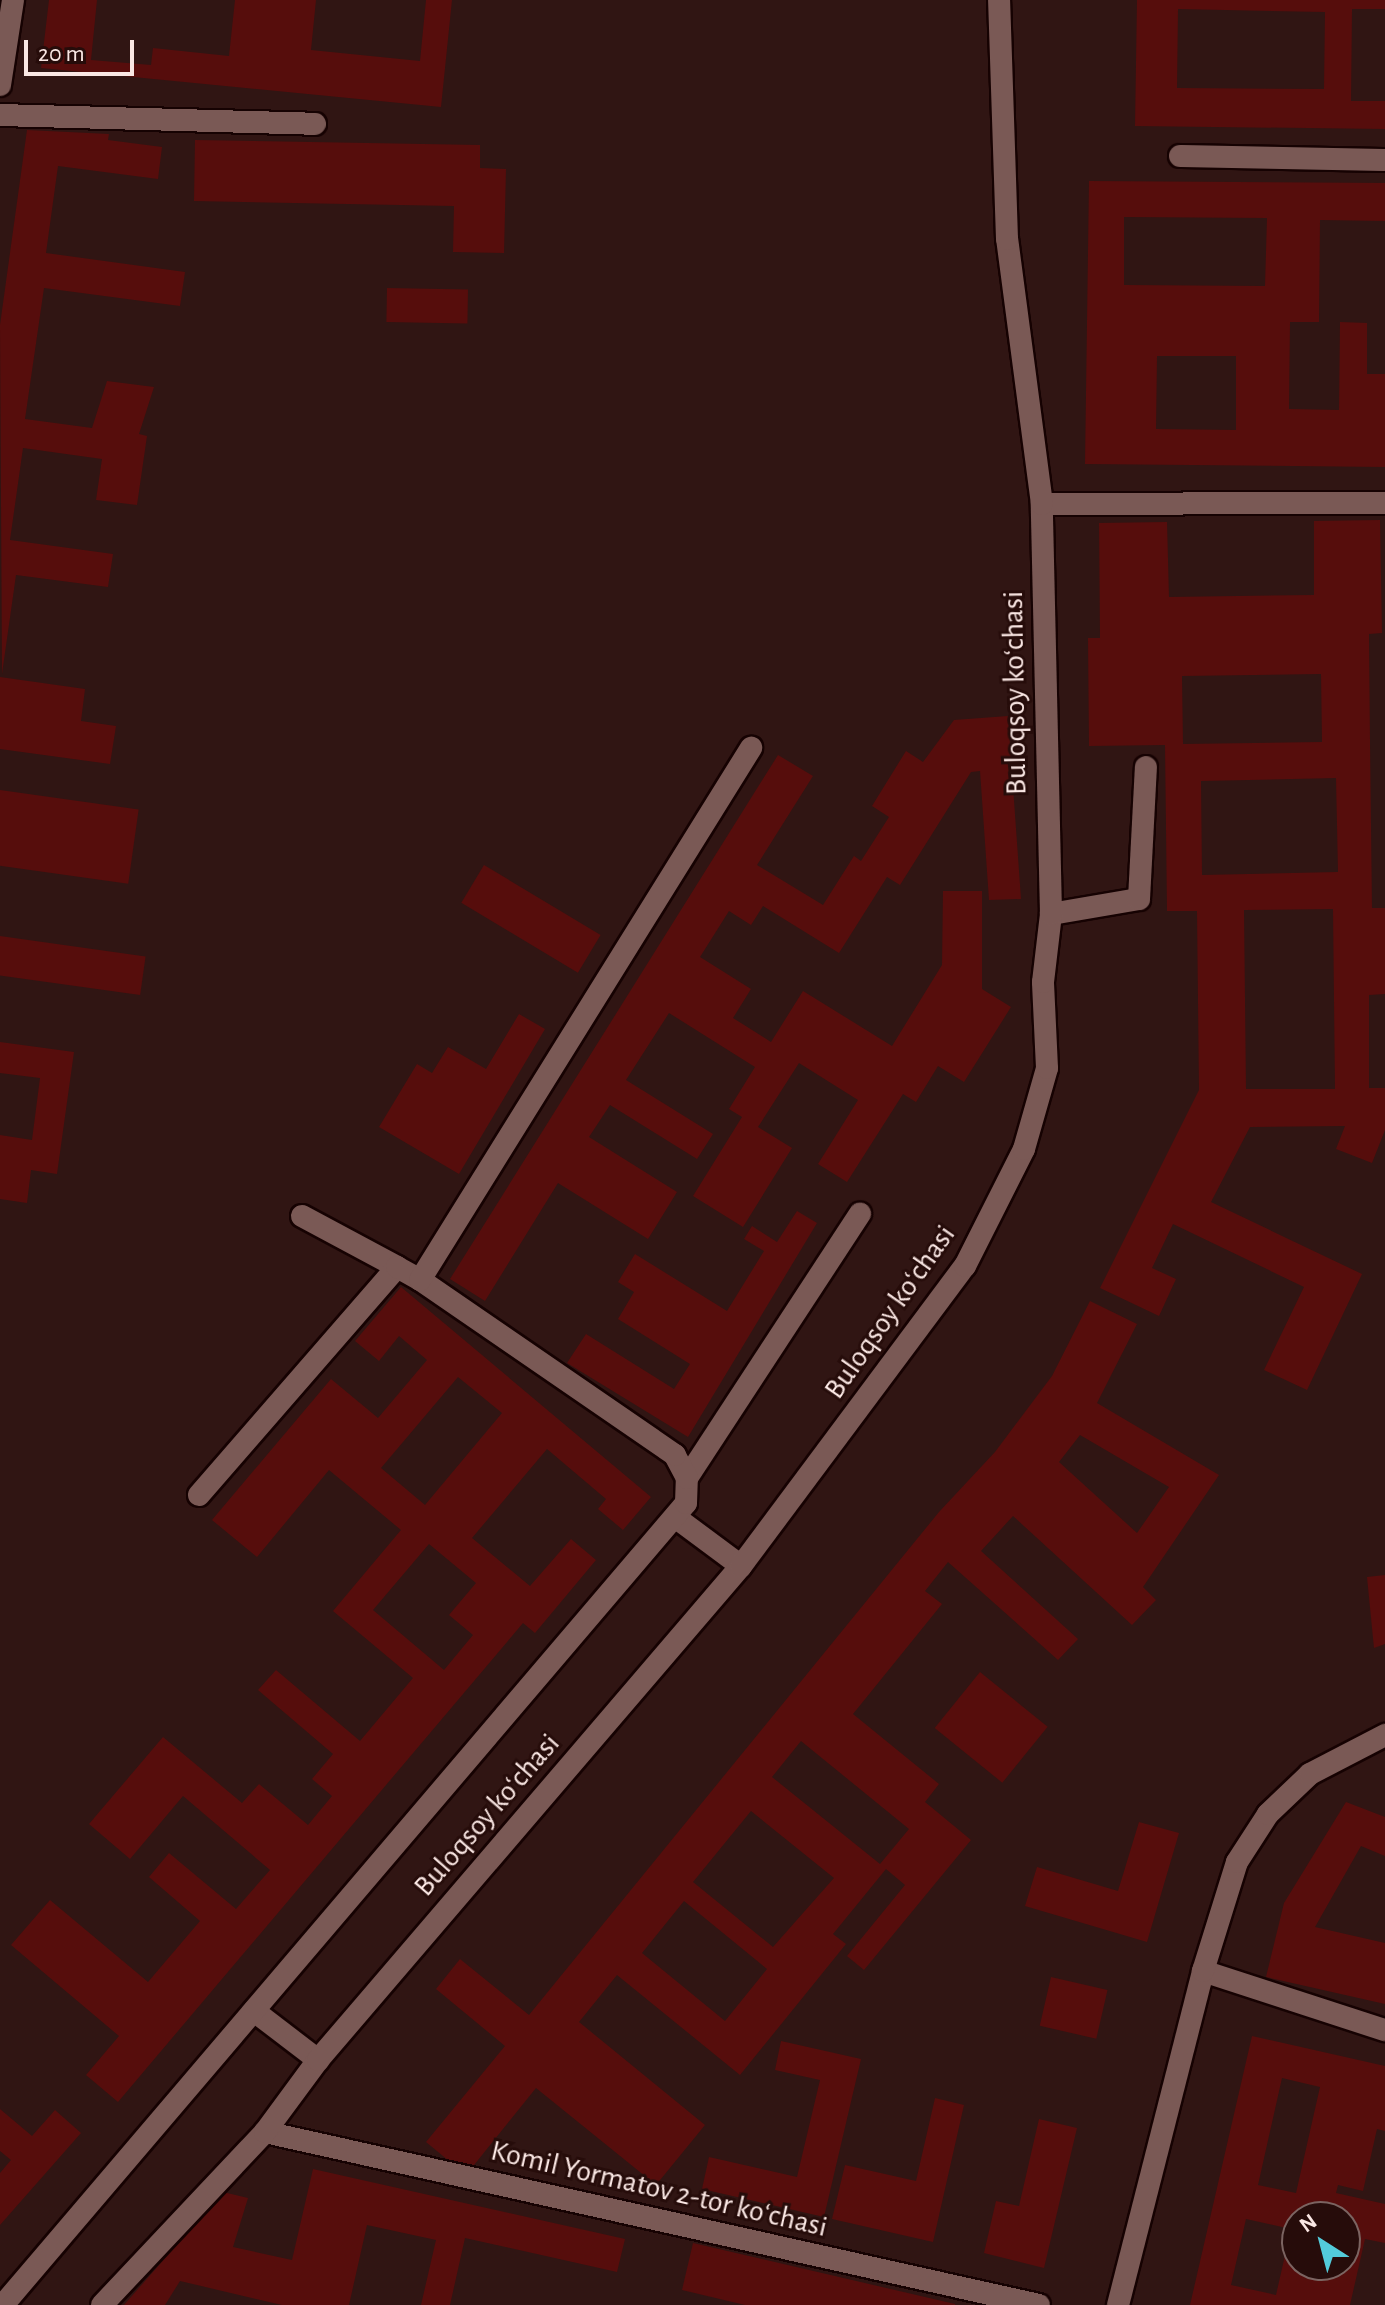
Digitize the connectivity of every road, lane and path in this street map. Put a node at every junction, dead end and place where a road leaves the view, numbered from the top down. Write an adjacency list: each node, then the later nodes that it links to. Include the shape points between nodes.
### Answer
1 (13, 0): 3 (street)
2 (999, 0): 9 (street, Buloqsoy koʻchasi, via 1007,239)
3 (0, 79)
4 (0, 115): 5 (street)
5 (315, 124)
6 (1180, 156): 7 (street)
7 (1385, 160)
8 (1385, 503): 9 (street)
9 (1042, 504): 12 (street, Buloqsoy koʻchasi)
10 (751, 748): 16 (street)
11 (1146, 767): 12 (street, via 1139,899)
12 (1051, 914): 20 (street, Buloqsoy koʻchasi, via 1043,982 1047,1068 1024,1149 965,1266)
13 (860, 1214): 17 (street, Buloqsoy koʻchasi)
14 (302, 1216): 15 (street)
15 (397, 1267): 16 (street); 18 (street)
16 (420, 1280): 17 (street, via 675,1455)
17 (687, 1478): 19 (street, Buloqsoy koʻchasi, via 686,1503)
18 (199, 1495)
19 (675, 1517): 20 (street); 23 (street, Buloqsoy koʻchasi)
20 (741, 1566): 25 (street, Buloqsoy koʻchasi)
21 (1385, 1735): 22 (street, via 1310,1774 1268,1814 1237,1862)
22 (1203, 1971): 24 (street); 30 (street)
23 (254, 2011): 25 (street); 27 (street, Buloqsoy koʻchasi)
24 (1385, 2030)
25 (318, 2060): 26 (street, Buloqsoy koʻchasi)
26 (265, 2132): 28 (street, Buloqsoy koʻchasi); 29 (street, Komil Yormatov 2-tor koʻchasi)
27 (3, 2305)
28 (102, 2305)
29 (1039, 2305)
30 (1118, 2305)

